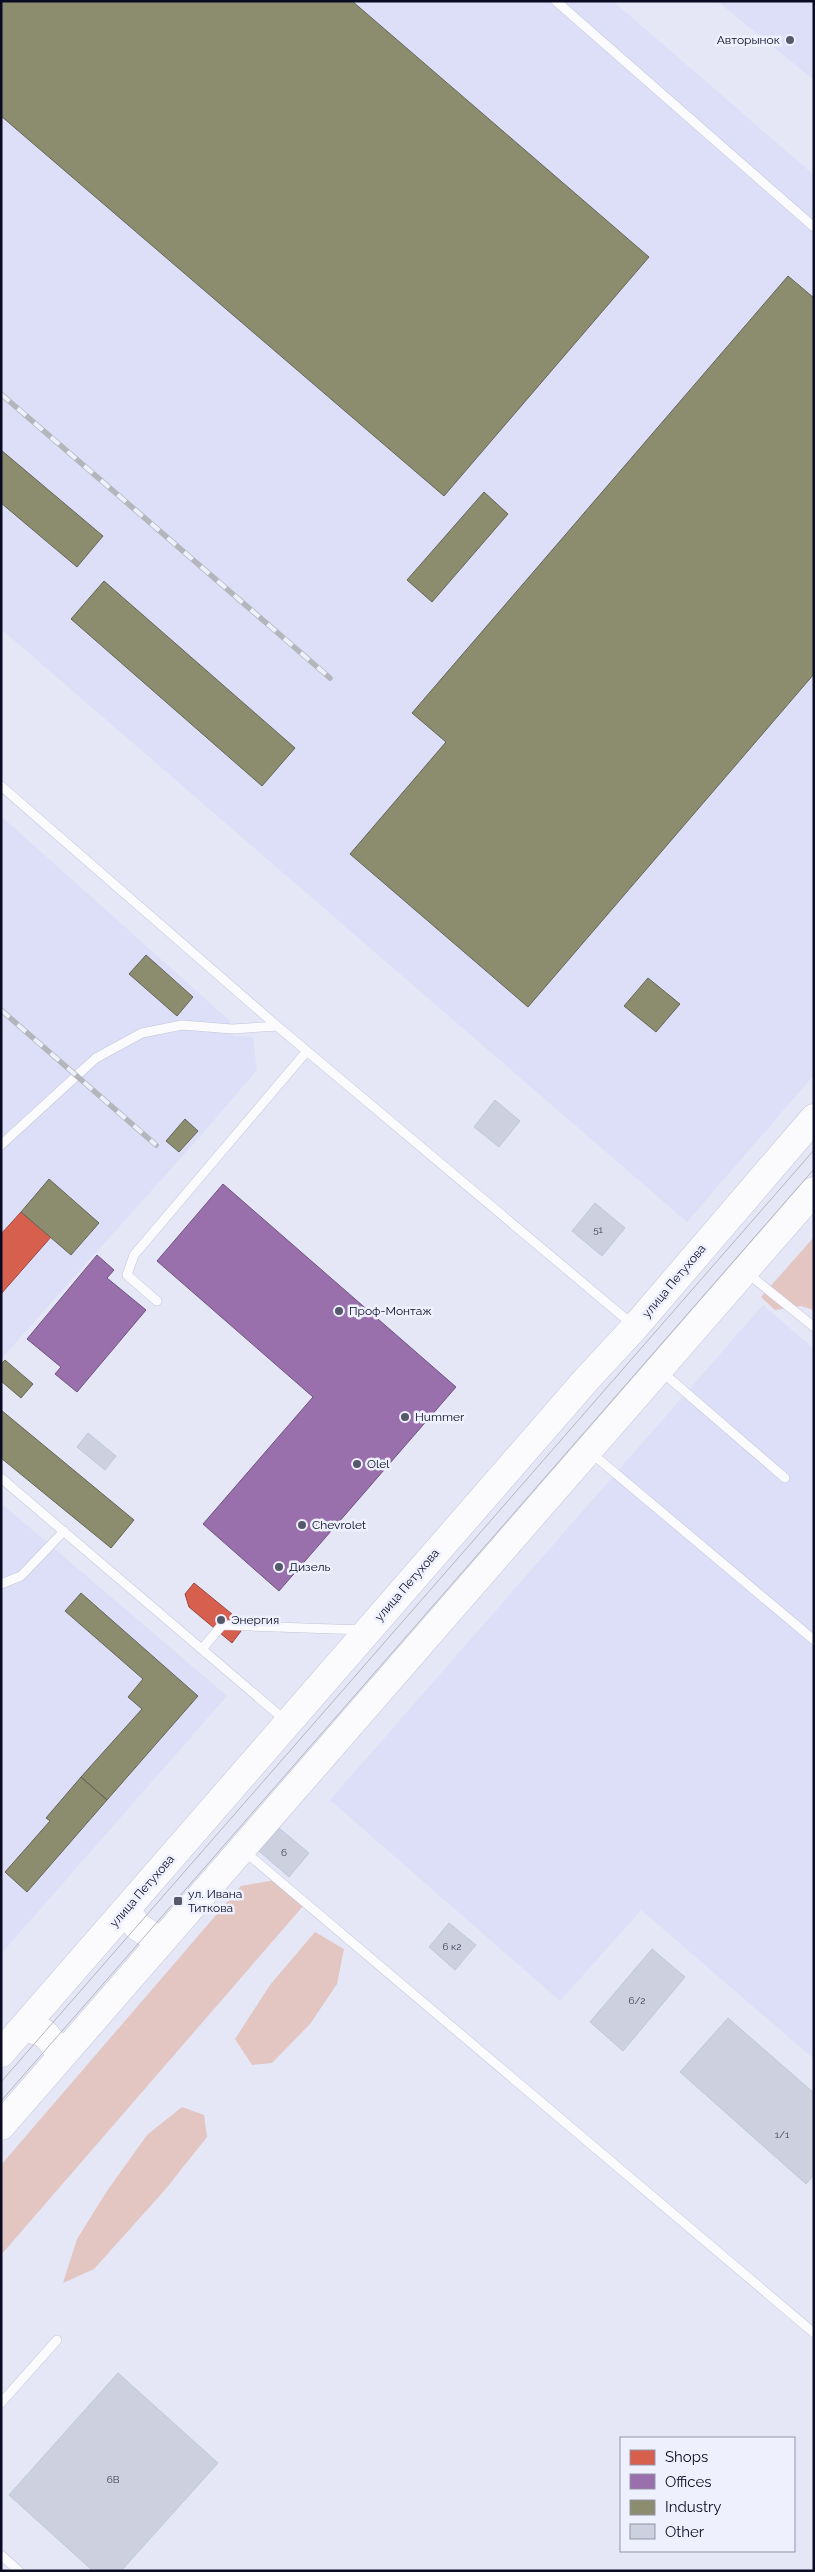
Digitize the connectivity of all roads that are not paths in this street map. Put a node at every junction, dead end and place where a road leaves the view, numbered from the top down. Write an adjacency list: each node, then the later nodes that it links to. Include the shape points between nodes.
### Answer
1 (556, 1): 2 (lane)
2 (814, 227)
3 (1, 786): 4 (lane)
4 (277, 1026): 5 (lane); 7 (lane, via 232,1029 182,1025 142,1033 96,1058)
5 (307, 1051): 10 (lane, via 134,1255 127,1275); 11 (lane)
6 (814, 1118): 11 (highway, улица Петухова)
7 (1, 1145)
8 (814, 1191): 9 (highway)
9 (745, 1270): 12 (lane); 13 (highway)
10 (157, 1300)
11 (635, 1327): 19 (highway, улица Петухова)
12 (814, 1327)
13 (659, 1369): 14 (highway); 16 (lane)
14 (588, 1450): 20 (lane); 23 (highway)
15 (1, 1478): 17 (lane)
16 (785, 1478)
17 (64, 1531): 18 (lane, via 21,1576); 21 (lane)
18 (1, 1584)
19 (368, 1630): 21 (lane, via 222,1625); 22 (highway, улица Петухова)
20 (814, 1640)
21 (202, 1649): 22 (lane)
22 (288, 1723): 24 (highway, улица Петухова)
23 (242, 1849): 25 (highway); 30 (lane)
24 (126, 1910): 25 (highway, via 137,1926); 26 (highway, улица Петухова)
25 (161, 1942): 28 (highway)
26 (24, 2027): 27 (highway, улица Петухова); 28 (highway, via 44,2033)
27 (1, 2053)
28 (63, 2055): 29 (highway)
29 (1, 2126)
30 (814, 2333)
31 (57, 2340): 32 (lane)
32 (1, 2403)
33 (1, 2556): 34 (lane)
34 (19, 2571)

